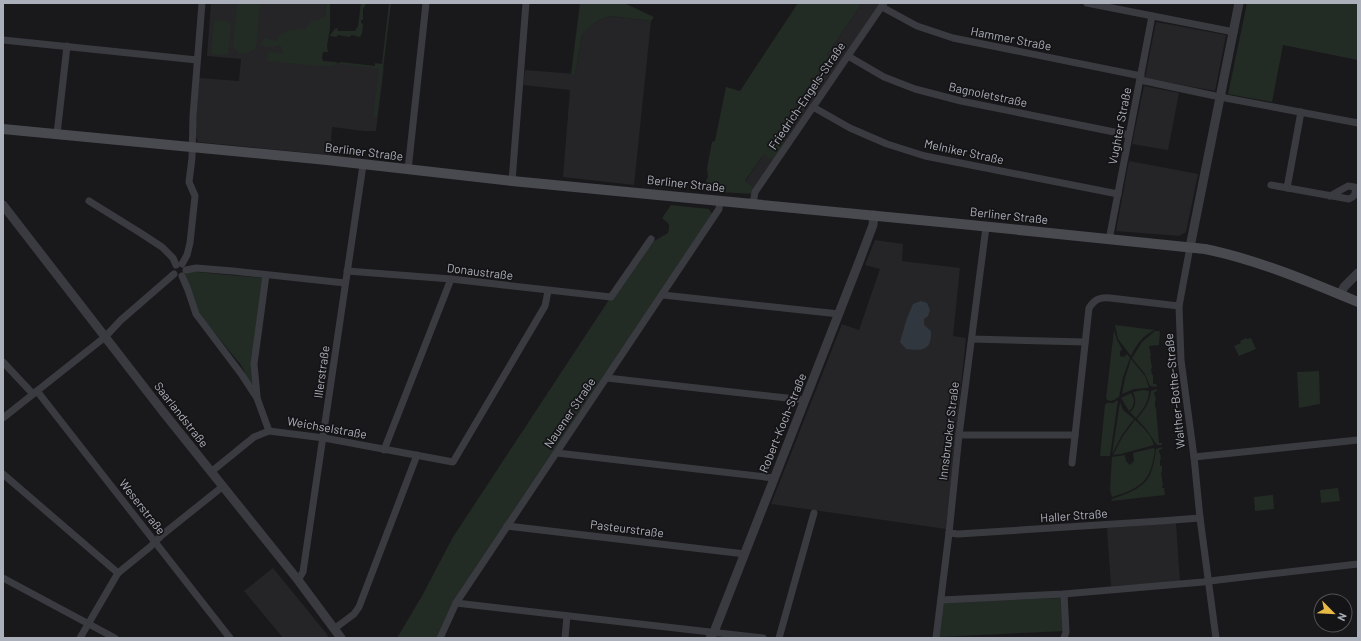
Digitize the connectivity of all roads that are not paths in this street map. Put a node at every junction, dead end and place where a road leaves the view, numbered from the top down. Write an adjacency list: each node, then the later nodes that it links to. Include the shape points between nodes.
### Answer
1 (202, 3): 12 (street)
2 (426, 3): 23 (street)
3 (526, 3): 24 (street)
4 (1087, 3): 7 (street)
5 (1239, 3): 8 (street, Walther-Bothe-Straße)
6 (883, 5): 11 (street, Friedrich-Engels-Straße); 13 (street, Hammer Straße, via 917,26 953,38)
7 (1152, 16): 8 (street); 13 (street, Vughter Straße)
8 (1234, 32): 14 (street, Walther-Bothe-Straße)
9 (3, 40): 10 (street)
10 (67, 46): 12 (street); 19 (street)
11 (848, 56): 15 (street, Friedrich-Engels-Straße); 20 (street, Bagnoletstraße, via 884,77 915,89 961,101)
12 (197, 60): 21 (street)
13 (1141, 78): 14 (street, Hammer Straße); 20 (street, Vughter Straße)
14 (1220, 97): 16 (street, Hammer Straße); 37 (street, Walther-Bothe-Straße)
15 (813, 107): 27 (street, Melniker Straße, via 850,128 887,144 925,156); 31 (street, Friedrich-Engels-Straße, via 755,192)
16 (1301, 112): 17 (street, Hammer Straße); 26 (street)
17 (1358, 123)
18 (3, 129): 19 (main road, Berliner Straße)
19 (57, 134): 21 (main road, Berliner Straße)
20 (1129, 135): 27 (street, Vughter Straße)
21 (191, 147): 22 (main road, Berliner Straße); 38 (street, via 189,182 195,196 190,243)
22 (363, 165): 23 (main road, Berliner Straße); 39 (street, Illerstraße)
23 (408, 170): 24 (main road, Berliner Straße)
24 (512, 181): 29 (main road, Berliner Straße)
25 (1271, 185): 26 (street)
26 (1287, 188): 28 (street)
27 (1118, 194): 36 (street, Vughter Straße)
28 (1330, 196)
29 (720, 200): 31 (main road, Berliner Straße); 45 (street, Nauener Straße, via 719,210)
30 (89, 201): 38 (street, via 162,247)
31 (753, 204): 33 (main road, Berliner Straße)
32 (3, 205): 50 (street, Saarlandstraße)
33 (874, 216): 34 (main road, Berliner Straße); 49 (street, Robert-Koch-Straße, via 873,225)
34 (986, 227): 36 (main road, Berliner Straße); 51 (street, Innsbrucker Straße)
35 (651, 239): 44 (street, Donaustraße, via 611,297)
36 (1109, 240): 37 (main road, Berliner Straße)
37 (1190, 247): 46 (main road, Berliner Straße, via 1247,260); 48 (street, Walther-Bothe-Straße)
38 (180, 270): 41 (street, via 196,268); 50 (street, via 121,320); 56 (street, via 196,314)
39 (347, 271): 42 (street, Donaustraße); 43 (street, Illerstraße)
40 (1358, 273): 46 (street)
41 (266, 275): 43 (street); 56 (street, via 254,364)
42 (451, 279): 44 (street, Donaustraße); 64 (street)
43 (345, 283): 62 (street, Illerstraße)
44 (548, 291): 66 (street, Weichselstraße, via 545,306 453,462)
45 (663, 295): 49 (street); 54 (street, Nauener Straße)
46 (1340, 295): 47 (main road, Berliner Straße)
47 (1358, 302)
48 (1179, 306): 52 (street, via 1102,297 1095,300 1089,308); 67 (street, Walther-Bothe-Straße, via 1181,360)
49 (838, 314): 57 (street, Robert-Koch-Straße)
50 (105, 337): 55 (street); 69 (street, Saarlandstraße)
51 (972, 339): 52 (street); 61 (street, Innsbrucker Straße)
52 (1085, 342): 60 (street)
53 (3, 362): 55 (street, Weserstraße)
54 (607, 378): 57 (street); 65 (street, Nauener Straße)
55 (35, 392): 58 (street); 77 (street, Weserstraße)
56 (257, 398): 59 (street)
57 (805, 400): 71 (street, Robert-Koch-Straße)
58 (3, 418)
59 (269, 431): 62 (street, Weichselstraße); 69 (street, Weichselstraße, via 254,437)
60 (1075, 435): 61 (street); 68 (street)
61 (959, 436): 76 (street, Innsbrucker Straße)
62 (324, 438): 64 (street, Weichselstraße); 82 (street, Illerstraße, via 304,572)
63 (1358, 440): 67 (street)
64 (384, 450): 66 (street, Weichselstraße)
65 (557, 453): 71 (street); 75 (street, Nauener Straße)
66 (417, 455): 89 (street, via 359,607)
67 (1194, 457): 74 (street, Walther-Bothe-Straße)
68 (1072, 464)
69 (211, 472): 72 (street, Saarlandstraße)
70 (3, 474): 80 (street)
71 (774, 478): 78 (street, Robert-Koch-Straße)
72 (222, 487): 77 (street); 82 (street, Saarlandstraße)
73 (814, 513): 98 (street)
74 (1200, 518): 76 (street, Haller Straße); 83 (street, Walther-Bothe-Straße)
75 (507, 526): 78 (street, Pasteurstraße); 86 (street, Nauener Straße)
76 (949, 534): 85 (street, Innsbrucker Straße)
77 (155, 541): 80 (street); 93 (street, Weserstraße)
78 (745, 554): 90 (street, Robert-Koch-Straße)
79 (1358, 564): 83 (street)
80 (118, 573): 88 (street)
81 (3, 578): 88 (street)
82 (298, 580): 89 (street, Saarlandstraße)
83 (1209, 581): 84 (street); 101 (street, Walther-Bothe-Straße)
84 (1064, 594): 85 (street); 100 (street)
85 (941, 600): 99 (street, Innsbrucker Straße)
86 (456, 603): 87 (street); 95 (street, Nauener Straße)
87 (568, 616): 90 (street); 96 (street)
88 (88, 624): 91 (street); 92 (street)
89 (334, 629): 94 (street, Saarlandstraße)
90 (712, 635): 97 (street)
91 (80, 638)
92 (115, 638)
93 (230, 638)
94 (341, 638)
95 (440, 638)
96 (564, 638)
97 (763, 638)
98 (779, 638)
99 (936, 638)
100 (1064, 638)
101 (1216, 638)

